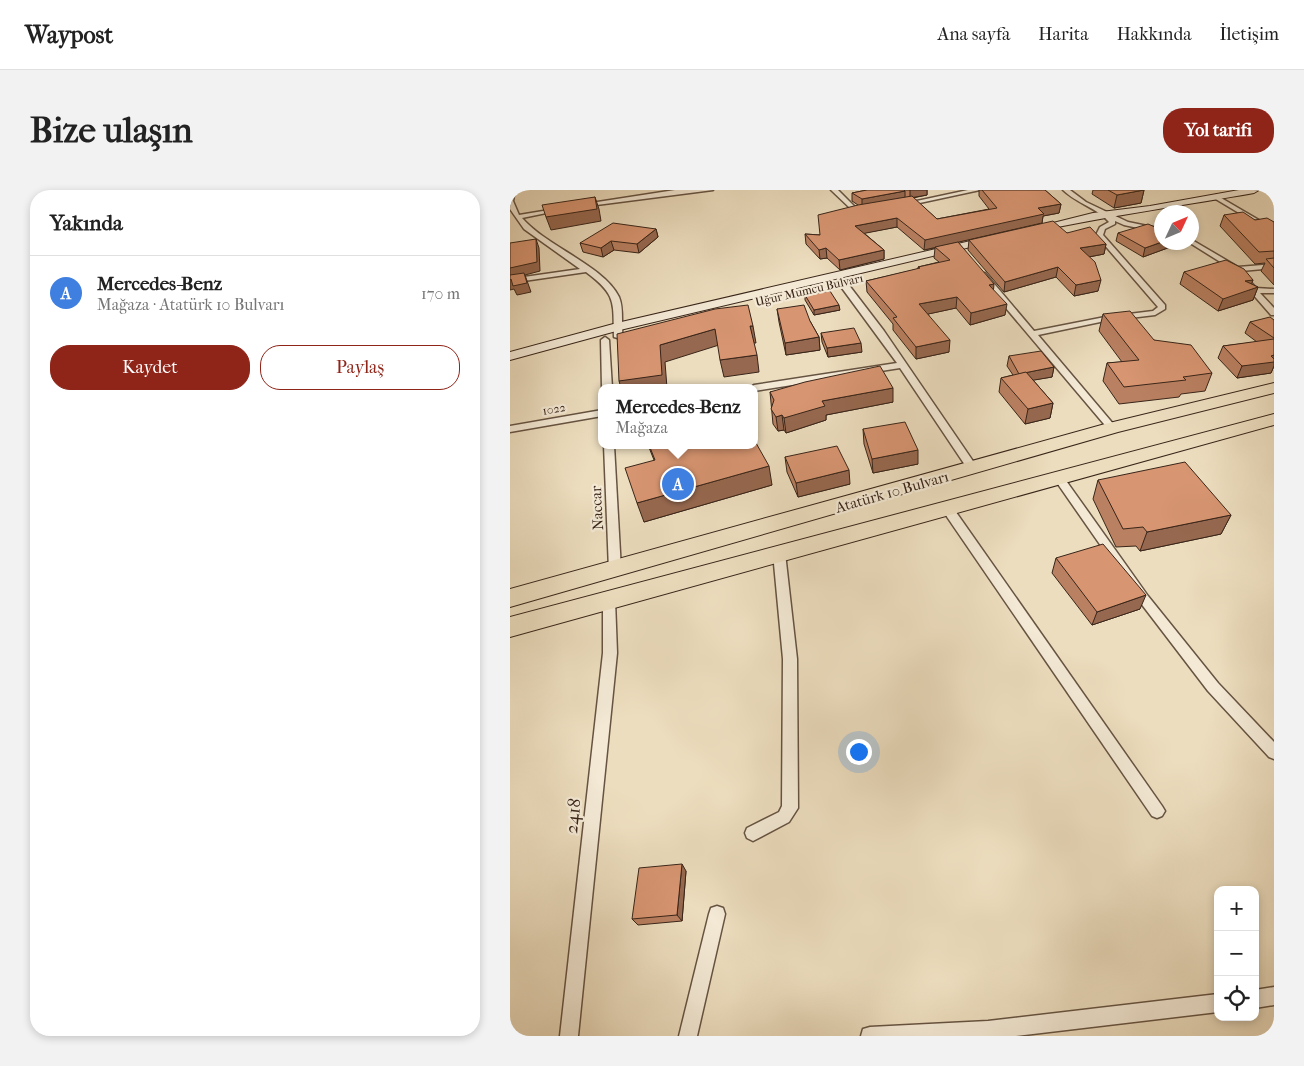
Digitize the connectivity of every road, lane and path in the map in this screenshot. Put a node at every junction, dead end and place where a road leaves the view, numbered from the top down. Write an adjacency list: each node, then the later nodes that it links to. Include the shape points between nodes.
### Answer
1 (512, 190): 15 (street, via 510,201)
2 (710, 190): 7 (street)
3 (834, 190): 13 (street, via 853,208)
4 (977, 190): 8 (street)
5 (1066, 190): 14 (street)
6 (1254, 190): 9 (street)
7 (674, 191): 10 (street)
8 (966, 191): 11 (street)
9 (1216, 197): 14 (street); 17 (street)
10 (573, 206)
11 (893, 206)
12 (564, 208): 15 (street)
13 (875, 210)
14 (1108, 216): 16 (street, via 1126,224); 18 (street); 31 (street, via 1113,223 1102,228 1099,235 1162,307 1155,313)
15 (518, 217): 24 (street, via 546,242)
16 (1154, 229)
17 (1274, 232)
18 (1022, 235)
19 (1000, 241): 26 (street, Uğur Mumcu Bulvarı); 30 (street, Uğur Mumcu Bulvarı)
20 (1199, 246): 23 (street)
21 (974, 266): 31 (street)
22 (1274, 266): 23 (street)
23 (1236, 269): 27 (street)
24 (586, 270): 25 (street); 30 (street, via 605,284 615,297)
25 (510, 280)
26 (842, 282): 30 (street, Uğur Mumcu Bulvarı); 34 (street)
27 (1256, 290): 28 (street); 29 (street)
28 (1274, 291)
29 (1274, 313)
30 (618, 332): 32 (street, Uğur Mumcu Bulvarı); 33 (street, Uğur Mumcu Bulvarı)
31 (1031, 334): 41 (street)
32 (605, 340): 35 (street, Uğur Mumcu Bulvarı); 36 (street)
33 (510, 356)
34 (901, 365): 37 (street); 44 (street)
35 (510, 366)
36 (607, 384)
37 (758, 387)
38 (1274, 388): 41 (highway, Atatürk 10 Bulvarı)
39 (598, 414): 42 (street, 1022)
40 (1274, 418): 45 (highway, Atatürk 10 Bulvarı)
41 (1112, 428): 44 (highway, Atatürk 10 Bulvarı)
42 (510, 429)
43 (609, 449): 48 (street, Naccar)
44 (973, 469): 48 (highway, Atatürk 10 Bulvarı)
45 (1058, 477): 46 (highway, Atatürk 10 Bulvarı); 52 (street, via 1144,599 1213,687)
46 (948, 508): 47 (highway, Atatürk 10 Bulvarı); 53 (street)
47 (779, 553): 50 (highway, Atatürk 10 Bulvarı); 54 (street, via 790,659 790,808 784,816)
48 (615, 570): 49 (highway, Atatürk 10 Bulvarı)
49 (510, 598)
50 (609, 600): 51 (highway, Atatürk 10 Bulvarı); 60 (street, 2418, via 610,653)
51 (510, 627)
52 (1274, 752)
53 (1157, 811)
54 (753, 833)
55 (717, 914): 61 (street)
56 (1274, 996): 57 (street)
57 (1259, 998)
58 (1214, 1004): 59 (street)
59 (989, 1033): 62 (street)
60 (569, 1036)
61 (688, 1036)
62 (870, 1036)

